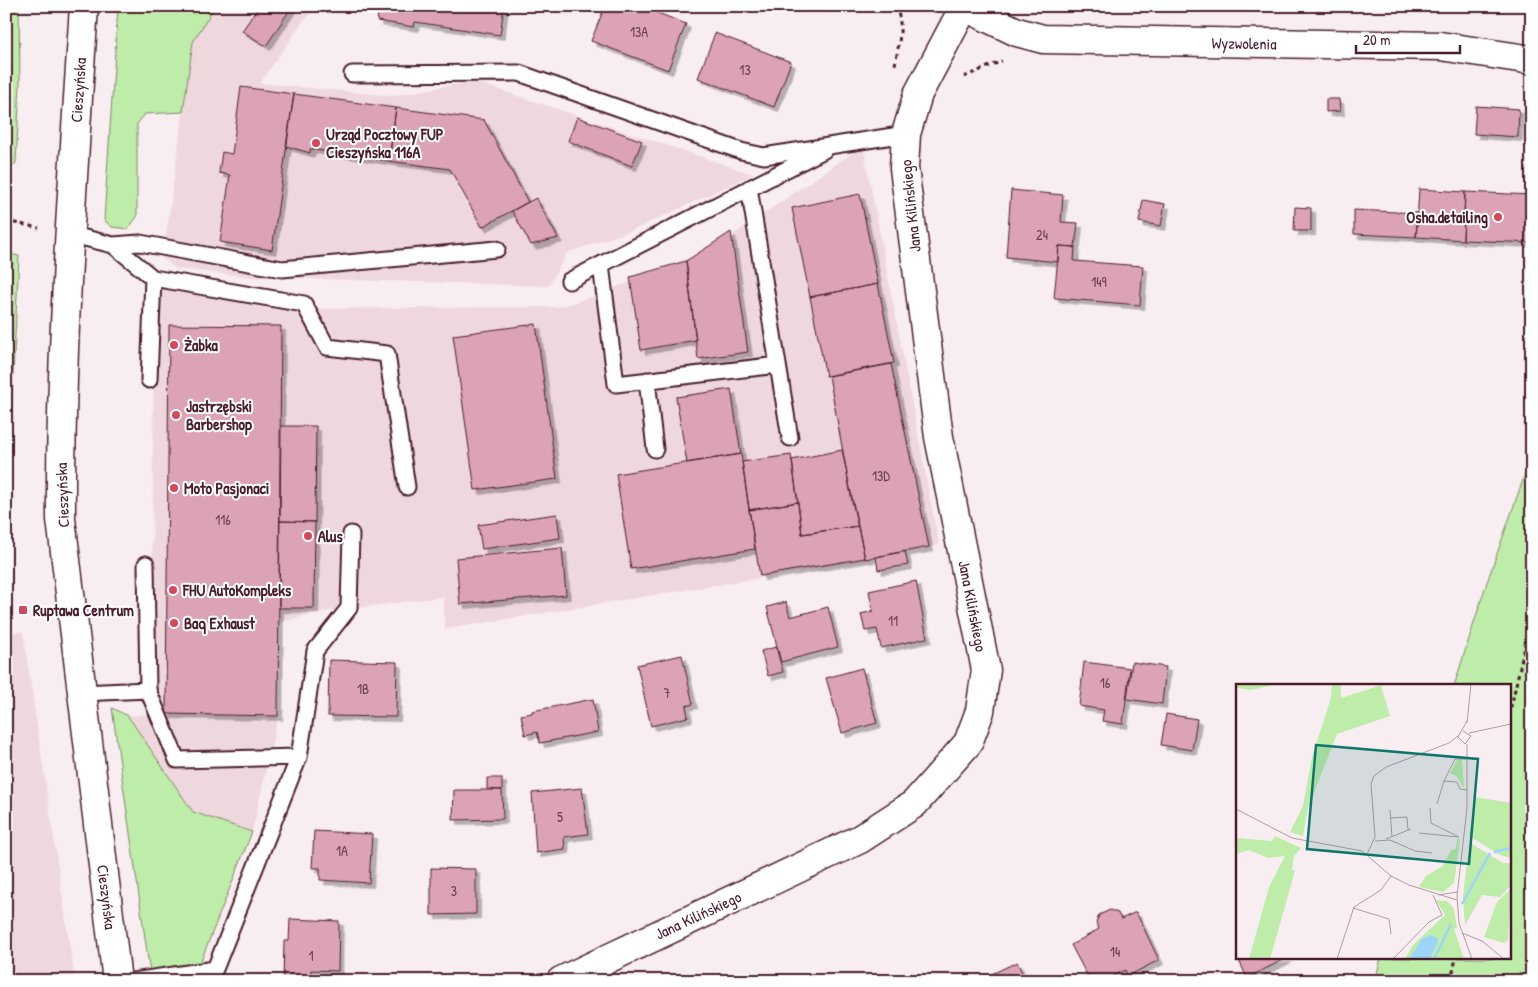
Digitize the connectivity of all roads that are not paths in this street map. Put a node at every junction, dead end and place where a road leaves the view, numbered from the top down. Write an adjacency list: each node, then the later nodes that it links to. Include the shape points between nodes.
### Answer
1 (84, 6): 8 (street, Cieszyńska)
2 (964, 7): 3 (street, Wyzwolenia, via 1017,32 1043,39 1440,46); 5 (street, Jana Kilińskiego, via 918,94)
3 (1532, 60)
4 (352, 74): 6 (lane, via 519,73 756,155)
5 (906, 134): 6 (lane); 27 (street, Jana Kilińskiego, via 906,185 939,437 986,670 980,711 968,743 914,804 860,839)
6 (834, 144): 7 (lane)
7 (749, 188): 11 (lane); 14 (lane)
8 (69, 234): 9 (lane); 23 (street, Cieszyńska, via 61,519)
9 (113, 245): 10 (lane, via 140,243 282,269); 12 (lane)
10 (497, 249)
11 (601, 265): 13 (lane); 16 (lane, via 616,384)
12 (153, 278): 15 (lane); 19 (lane, via 304,304 327,347 387,354)
13 (569, 281)
14 (778, 365): 16 (lane); 17 (lane)
15 (150, 380)
16 (647, 380): 18 (lane)
17 (790, 438)
18 (655, 449)
19 (407, 486)
20 (351, 534): 24 (lane, via 349,608 315,651)
21 (146, 564): 22 (lane)
22 (148, 690): 23 (lane); 24 (lane, via 177,760)
23 (81, 693): 25 (street, Cieszyńska)
24 (299, 757): 26 (lane, via 214,969)
25 (118, 981)
26 (133, 981)
27 (561, 981)

